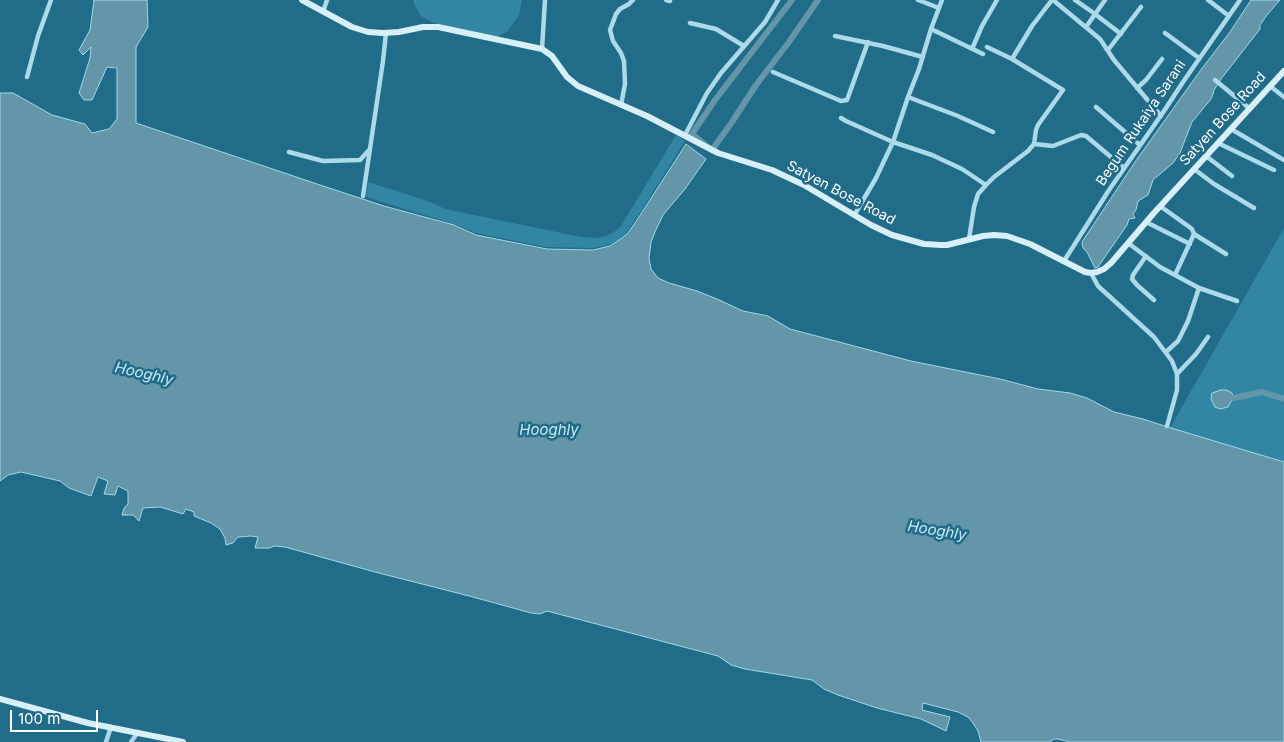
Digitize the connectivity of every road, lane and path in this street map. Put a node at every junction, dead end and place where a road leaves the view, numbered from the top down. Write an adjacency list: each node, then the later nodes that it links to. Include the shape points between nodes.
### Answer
1 (51, 0): 40 (street)
2 (302, 0): 17 (main road)
3 (327, 0): 17 (street)
4 (545, 0): 30 (street)
5 (633, 0): 46 (street, via 616,14 610,30 624,61)
6 (778, 0): 28 (street, via 765,22)
7 (918, 0): 15 (street)
8 (942, 0): 15 (street)
9 (997, 0): 31 (street)
10 (1052, 0): 21 (street); 36 (street)
11 (1075, 0): 18 (street)
12 (1105, 0): 18 (street)
13 (1208, 0): 19 (street)
14 (1240, 0): 19 (street, Begum Rukaiya Sarani)
15 (939, 8): 22 (street)
16 (1141, 8): 25 (street)
17 (323, 12): 23 (main road, via 368,32)
18 (1095, 14): 21 (street); 25 (street)
19 (1229, 16): 35 (street, Begum Rukaiya Sarani)
20 (690, 23): 28 (street, via 716,29)
21 (1086, 27): 32 (street)
22 (932, 29): 31 (street); 34 (street)
23 (386, 33): 30 (main road, via 438,27); 58 (street)
24 (1165, 33): 35 (street)
25 (1121, 34): 32 (street)
26 (835, 36): 27 (street)
27 (868, 42): 34 (street); 39 (street, via 847,100 841,101)
28 (744, 46): 53 (street, via 707,93)
29 (987, 46): 36 (street)
30 (542, 49): 46 (main road, Satyen Bose Road, via 578,86)
31 (972, 49): 33 (street)
32 (1108, 50): 43 (street)
33 (983, 54)
34 (923, 57): 44 (street)
35 (1199, 58): 49 (street, Begum Rukaiya Sarani)
36 (1012, 59): 56 (street, via 1063,90 1038,125)
37 (1162, 59): 43 (street)
38 (1284, 71): 42 (main road, Satyen Bose Road)
39 (773, 72)
40 (27, 78)
41 (1215, 80): 48 (street)
42 (1270, 86): 45 (street); 48 (main road, Satyen Bose Road)
43 (1137, 88): 49 (street)
44 (908, 97): 52 (street); 54 (street)
45 (1284, 97)
46 (621, 106): 53 (main road, Satyen Bose Road)
47 (1096, 107): 57 (street)
48 (1249, 108): 51 (main road, Satyen Bose Road)
49 (1160, 116): 57 (street, Begum Rukaiya Sarani)
50 (841, 118): 54 (street)
51 (1231, 129): 55 (main road, Satyen Bose Road); 61 (street)
52 (993, 132)
53 (687, 136): 70 (main road, Satyen Bose Road, via 718,153 772,170)
54 (893, 142): 66 (street, via 932,155); 70 (street)
55 (1218, 143): 60 (main road, Satyen Bose Road); 64 (street)
56 (1034, 144): 62 (street, via 1053,146 1086,136); 66 (street)
57 (1140, 145): 62 (street, Begum Rukaiya Sarani)
58 (370, 149): 59 (street, via 360,160 323,161); 67 (street)
59 (289, 152)
60 (1206, 156): 63 (main road, Satyen Bose Road); 65 (street)
61 (1284, 160)
62 (1124, 168): 78 (street, Begum Rukaiya Sarani)
63 (1194, 169): 68 (main road, Satyen Bose Road); 69 (street)
64 (1274, 170)
65 (1232, 176)
66 (986, 185): 73 (street, via 978,194)
67 (363, 196)
68 (1160, 206): 71 (main road, Satyen Bose Road); 72 (street)
69 (1254, 208)
70 (855, 214): 73 (main road, Satyen Bose Road, via 892,235 924,244 947,245)
71 (1146, 222): 74 (main road, Satyen Bose Road); 75 (street)
72 (1194, 234): 75 (street); 76 (street)
73 (969, 239): 78 (main road, Satyen Bose Road, via 1007,236)
74 (1128, 243): 77 (street); 79 (main road, Satyen Bose Road, via 1104,269)
75 (1190, 244): 80 (street)
76 (1226, 254)
77 (1146, 256): 80 (street); 82 (street, via 1132,279)
78 (1064, 261): 79 (main road, Satyen Bose Road)
79 (1091, 273): 85 (street, via 1098,286)
80 (1175, 275): 81 (street)
81 (1199, 288): 83 (street); 85 (street, via 1178,340)
82 (1154, 300)
83 (1237, 301)
84 (1208, 337): 86 (street, via 1192,360)
85 (1166, 352): 86 (street)
86 (1177, 374): 87 (street, via 1177,390)
87 (1167, 426)
88 (0, 699): 89 (main road)
89 (111, 727): 90 (main road); 91 (street)
90 (138, 732): 92 (street); 93 (main road)
91 (106, 742)
92 (131, 742)
93 (183, 742)

